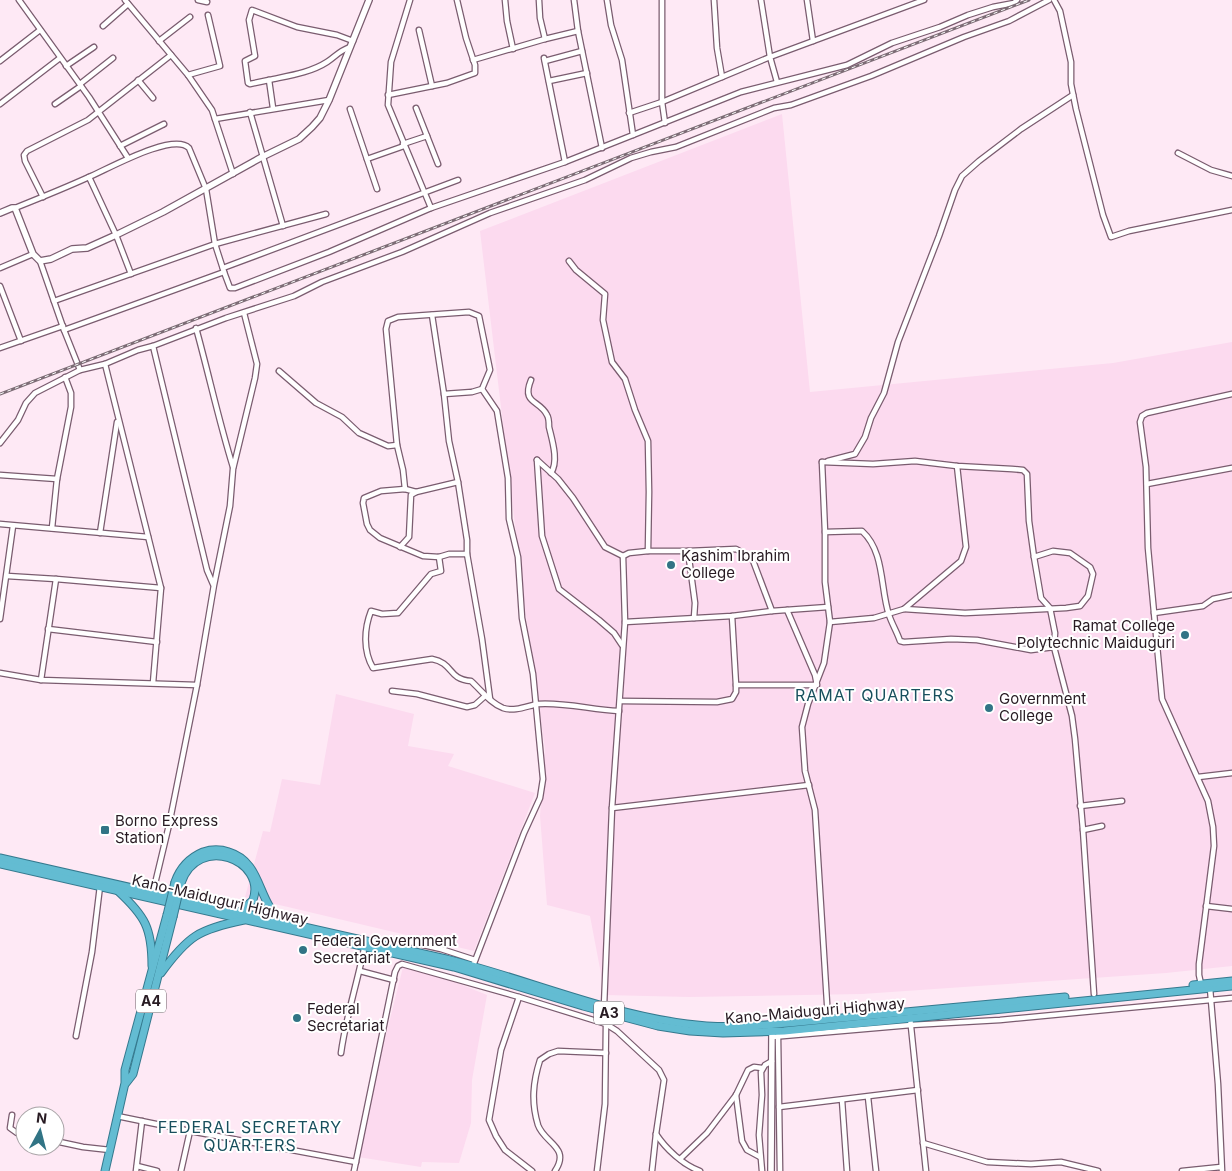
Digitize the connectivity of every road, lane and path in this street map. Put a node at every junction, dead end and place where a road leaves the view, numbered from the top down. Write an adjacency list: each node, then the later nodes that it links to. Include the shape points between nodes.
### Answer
1 (19, 0): 23 (street)
2 (198, 0): 19 (street)
3 (369, 0): 29 (street)
4 (410, 0): 49 (street, via 391,62)
5 (457, 0): 37 (street)
6 (505, 0): 31 (street)
7 (539, 0): 26 (street)
8 (574, 0): 25 (street)
9 (607, 0): 61 (street, via 622,60)
10 (662, 0): 53 (street)
11 (714, 0): 42 (street)
12 (761, 0): 34 (street)
13 (807, 0): 28 (street)
14 (924, 0): 28 (street)
15 (1017, 0): 46 (street, via 892,43 847,65)
16 (1048, 0): 100 (street, via 1009,21 871,76 774,108 676,147 631,158 585,180 465,223 294,296)
17 (1054, 0): 50 (street, via 1060,10 1071,62)
18 (127, 2): 22 (street); 27 (street)
19 (207, 2)
20 (208, 15): 41 (street, via 220,66)
21 (190, 17): 27 (street)
22 (103, 26)
23 (40, 30): 35 (street); 38 (street)
24 (419, 30): 48 (street)
25 (578, 31): 26 (street); 32 (street)
26 (545, 39): 31 (street)
27 (160, 41): 33 (street)
28 (813, 41): 34 (street)
29 (352, 44): 44 (street, via 316,67); 44 (street, via 337,35 297,27 252,10 249,20 255,56 245,61 248,83); 52 (street)
30 (94, 47): 39 (street)
31 (512, 49): 37 (street)
32 (582, 51): 40 (street); 45 (street, via 544,60)
33 (171, 55): 41 (street); 43 (street)
34 (770, 57): 42 (street); 46 (street)
35 (60, 58): 39 (street); 54 (street)
36 (113, 58): 47 (street)
37 (473, 60): 48 (street, via 475,73)
38 (0, 61)
39 (66, 66): 47 (street)
40 (586, 73): 45 (street); 69 (street)
41 (188, 75): 62 (street)
42 (722, 76): 53 (street)
43 (138, 80): 51 (street); 59 (street)
44 (268, 80): 56 (street)
45 (549, 81): 74 (street)
46 (777, 82): 63 (street, via 741,92)
47 (80, 85): 55 (street); 59 (street)
48 (432, 86): 49 (street)
49 (388, 94): 67 (street, via 388,105)
50 (1073, 95): 86 (street, via 1111,237 1129,230); 118 (street, via 1021,129 962,176 865,437 855,454)
51 (153, 98)
52 (329, 100): 56 (street); 71 (street, via 320,118 299,139)
53 (662, 102): 61 (street); 63 (street)
54 (0, 104)
55 (55, 104)
56 (273, 108): 60 (street)
57 (416, 108): 66 (street)
58 (350, 109): 73 (street)
59 (99, 112): 68 (street); 83 (street, via 24,155)
60 (250, 112): 62 (street); 71 (street)
61 (629, 113): 65 (street)
62 (215, 119): 76 (street)
63 (665, 123): 65 (street)
64 (164, 124): 68 (street)
65 (633, 135): 69 (street)
66 (427, 136): 67 (street); 75 (street)
67 (404, 145): 73 (street); 82 (street)
68 (120, 146): 72 (street)
69 (602, 148): 74 (street)
70 (1178, 153): 77 (street, via 1211,170)
71 (262, 157): 76 (street); 89 (street)
72 (128, 158): 78 (street); 80 (street, via 160,147 185,144)
73 (367, 159): 81 (street)
74 (565, 162): 85 (street)
75 (438, 164)
76 (233, 174): 80 (street)
77 (1232, 176)
78 (89, 177): 83 (street); 90 (street)
79 (458, 180): 82 (street)
80 (206, 189): 90 (street); 91 (street)
81 (377, 189)
82 (424, 192): 85 (street); 96 (street)
83 (43, 197): 84 (street)
84 (15, 208): 87 (street); 92 (street)
85 (431, 208): 96 (street, via 330,252 235,288 228,286)
86 (1232, 210)
87 (0, 213)
88 (326, 214): 89 (street)
89 (283, 226): 91 (street)
90 (116, 235): 93 (street, via 87,248 72,249); 97 (street)
91 (215, 244): 96 (street); 97 (street)
92 (33, 254): 93 (street); 95 (street)
93 (40, 261): 99 (street)
94 (569, 261): 136 (street, via 605,294 603,320 612,362 625,379 648,441)
95 (0, 268)
96 (223, 270): 102 (street)
97 (131, 274): 99 (street)
98 (0, 286): 104 (street)
99 (54, 301): 102 (street)
100 (244, 312): 103 (street); 121 (street, via 256,364 251,400)
101 (432, 315): 112 (street, via 469,312 479,316 490,370); 113 (street); 117 (street, via 388,321 386,329)
102 (63, 328): 104 (street); 108 (street)
103 (196, 328): 105 (street); 121 (street)
104 (21, 341): 106 (street)
105 (153, 346): 107 (street); 144 (street, via 207,570)
106 (0, 348)
107 (105, 364): 108 (street); 115 (street)
108 (80, 370): 110 (street)
109 (279, 371): 117 (street, via 316,403 342,418 359,433 388,446)
110 (65, 377): 116 (street, via 35,393); 124 (street, via 71,393 71,407)
111 (531, 380): 122 (street, via 529,397 547,415 554,450)
112 (482, 389): 113 (street); 172 (street, via 498,411 508,478 509,519 518,557 522,618)
113 (444, 394): 125 (street)
114 (1232, 394): 126 (street, via 1142,416)
115 (118, 418): 133 (street); 134 (street)
116 (0, 443)
117 (397, 445): 127 (street)
118 (822, 462): 119 (street, via 873,464 915,461); 132 (street)
119 (957, 466): 141 (street, via 1023,470); 149 (street, via 965,551 961,561)
120 (1232, 468): 126 (street)
121 (233, 469): 144 (street, via 230,506)
122 (551, 473): 139 (street, via 573,498 605,547); 161 (street, via 537,460 542,536 559,589 614,633)
123 (0, 475): 124 (street)
124 (57, 479): 131 (street)
125 (458, 482): 128 (street); 138 (street)
126 (1147, 484): 152 (street)
127 (405, 489): 128 (street); 135 (street, via 381,491 364,498 363,503 370,530)
128 (416, 492): 135 (street, via 411,495 409,537)
129 (0, 524): 130 (street)
130 (13, 526): 131 (street); 142 (street)
131 (52, 528): 133 (street)
132 (825, 532): 147 (street); 153 (street, via 862,531 870,538)
133 (100, 533): 134 (street)
134 (148, 537): 145 (street)
135 (400, 547): 140 (street, via 423,556)
136 (648, 551): 137 (street); 139 (street, via 629,552)
137 (688, 551): 151 (street, via 736,549 752,558); 155 (street)
138 (467, 554): 140 (street); 170 (street, via 482,639)
139 (622, 556): 157 (street)
140 (439, 557): 170 (street, via 441,570 431,574 398,613 371,611 366,631 369,662 372,668 438,660 444,662 455,677 471,681)
141 (1034, 557): 148 (street, via 1041,598); 148 (street, via 1053,551 1070,553 1090,567 1093,574 1088,596 1080,606)
142 (7, 576): 143 (street); 156 (street)
143 (56, 579): 145 (street); 159 (street)
144 (214, 585): 166 (street)
145 (161, 588): 160 (street)
146 (1232, 595): 152 (street, via 1214,599 1203,606)
147 (828, 607): 150 (street); 158 (street)
148 (1050, 608): 149 (street, via 965,613); 162 (street)
149 (904, 609): 153 (street)
150 (787, 610): 151 (street); 168 (street)
151 (772, 611): 154 (street)
152 (1154, 613): 175 (street, via 1162,699)
153 (889, 615): 158 (street); 162 (street, via 900,641 904,642 951,639 977,640 1031,650)
154 (732, 616): 155 (street); 167 (street)
155 (694, 618): 157 (street)
156 (0, 619)
157 (625, 622): 161 (street)
158 (830, 622): 168 (street)
159 (48, 629): 160 (street); 164 (street)
160 (156, 642): 165 (street)
161 (622, 646): 171 (street)
162 (1054, 647): 178 (street, via 1072,716)
163 (0, 673): 164 (street)
164 (41, 680): 165 (street)
165 (153, 683): 166 (street)
166 (197, 684): 187 (street)
167 (736, 685): 168 (street); 171 (street, via 732,699 717,702)
168 (817, 685): 176 (street, via 802,727)
169 (392, 691): 170 (street, via 417,694 467,708)
170 (488, 698): 172 (street, via 504,708)
171 (620, 702): 173 (street)
172 (536, 704): 173 (street); 194 (street, via 543,769 540,798)
173 (619, 711): 179 (street)
174 (1232, 773): 175 (street)
175 (1198, 777): 188 (street, via 1213,827 1214,846)
176 (809, 784): 179 (street); 208 (street, via 815,810)
177 (1122, 801): 178 (street)
178 (1080, 806): 181 (street)
179 (612, 808): 206 (street)
180 (1102, 826): 181 (street)
181 (1083, 830): 202 (street)
182 (0, 858): 187 (highway, Kano-Maiduguri Highway / A3)
183 (0, 864): 185 (highway, Kano-Maiduguri Highway / A3)
184 (178, 883): 190 (highway, A4, via 192,865 203,858 221,856 236,861 248,871 254,886 252,900); 192 (highway, A4, via 184,865 197,855 213,850 229,852 241,857 252,868 268,904); 196 (highway, A4, bridge)
185 (100, 886): 186 (highway, Kano-Maiduguri Highway / A3); 212 (street, via 92,952)
186 (118, 890): 191 (highway, Kano-Maiduguri Highway / A3); 196 (highway, via 146,924)
187 (153, 892): 190 (highway, Kano-Maiduguri Highway / A3)
188 (1206, 906): 189 (street); 199 (street, via 1199,964)
189 (1232, 909)
190 (240, 912): 192 (highway, Kano-Maiduguri Highway / A3)
191 (246, 920): 193 (highway, Kano-Maiduguri Highway / A3); 196 (highway, via 192,937)
192 (284, 921): 193 (highway, Kano-Maiduguri Highway / A3)
193 (366, 944): 194 (highway, Kano-Maiduguri Highway / A3); 195 (street); 211 (highway, Kano-Maiduguri Highway / A3, via 658,1026)
194 (474, 963): 206 (highway, Kano-Maiduguri Highway / A3)
195 (360, 971): 197 (street); 213 (street)
196 (155, 977): 223 (highway, A4, via 133,1074 126,1084)
197 (394, 980): 203 (street, via 398,966 402,964); 233 (street)
198 (1232, 981): 199 (highway, Kano-Maiduguri Highway / A3)
199 (1201, 984): 202 (highway, Kano-Maiduguri Highway / A3)
200 (1232, 986): 201 (highway, Kano-Maiduguri Highway / A3)
201 (1210, 988): 205 (street); 207 (highway, Kano-Maiduguri Highway / A3)
202 (1094, 994): 208 (highway, Kano-Maiduguri Highway / A3)
203 (519, 997): 209 (street); 241 (street, via 501,1050 489,1120 505,1150)
204 (1232, 998): 205 (street)
205 (1211, 1000): 210 (street); 235 (street)
206 (604, 1006): 208 (highway, Kano-Maiduguri Highway / A3, via 702,1026 770,1025)
207 (910, 1017): 210 (street); 211 (highway, Kano-Maiduguri Highway / A3)
208 (828, 1019)
209 (606, 1024): 214 (street); 227 (street, via 662,1074 664,1080)
210 (911, 1025): 211 (street); 217 (street)
211 (774, 1035): 215 (street); 221 (street)
212 (76, 1036)
213 (341, 1053)
214 (606, 1053): 242 (street, via 558,1051 540,1060 533,1085 533,1106 540,1129 560,1157); 243 (street, via 605,1104)
215 (772, 1061): 216 (street); 247 (street)
216 (762, 1068): 218 (street, via 748,1070); 231 (street)
217 (918, 1090): 219 (street); 229 (street)
218 (736, 1095): 231 (street, via 742,1141 748,1150); 232 (street, via 707,1133)
219 (868, 1097): 220 (street); 250 (street)
220 (842, 1100): 221 (street); 249 (street)
221 (779, 1107): 248 (street)
222 (12, 1115): 226 (street, via 10,1128)
223 (117, 1116): 224 (street); 230 (highway, A4)
224 (142, 1121): 225 (street); 234 (street)
225 (190, 1131): 233 (street); 239 (street)
226 (15, 1132)
227 (656, 1134): 232 (street); 244 (street)
228 (65, 1143): 230 (street)
229 (924, 1143): 236 (street, via 987,1162 1061,1162); 251 (street)
230 (110, 1150): 237 (highway, A4)
231 (760, 1157): 246 (street)
232 (680, 1159): 245 (street)
233 (356, 1162): 240 (street)
234 (137, 1169): 238 (street)
235 (1221, 1169): 253 (street)
236 (1087, 1170): 252 (street)
237 (104, 1171)
238 (157, 1171)
239 (181, 1171)
240 (354, 1171)
241 (532, 1171)
242 (555, 1171)
243 (597, 1171)
244 (652, 1171)
245 (700, 1171)
246 (762, 1171)
247 (771, 1171)
248 (780, 1171)
249 (847, 1171)
250 (876, 1171)
251 (926, 1171)
252 (1098, 1171)
253 (1182, 1171)

